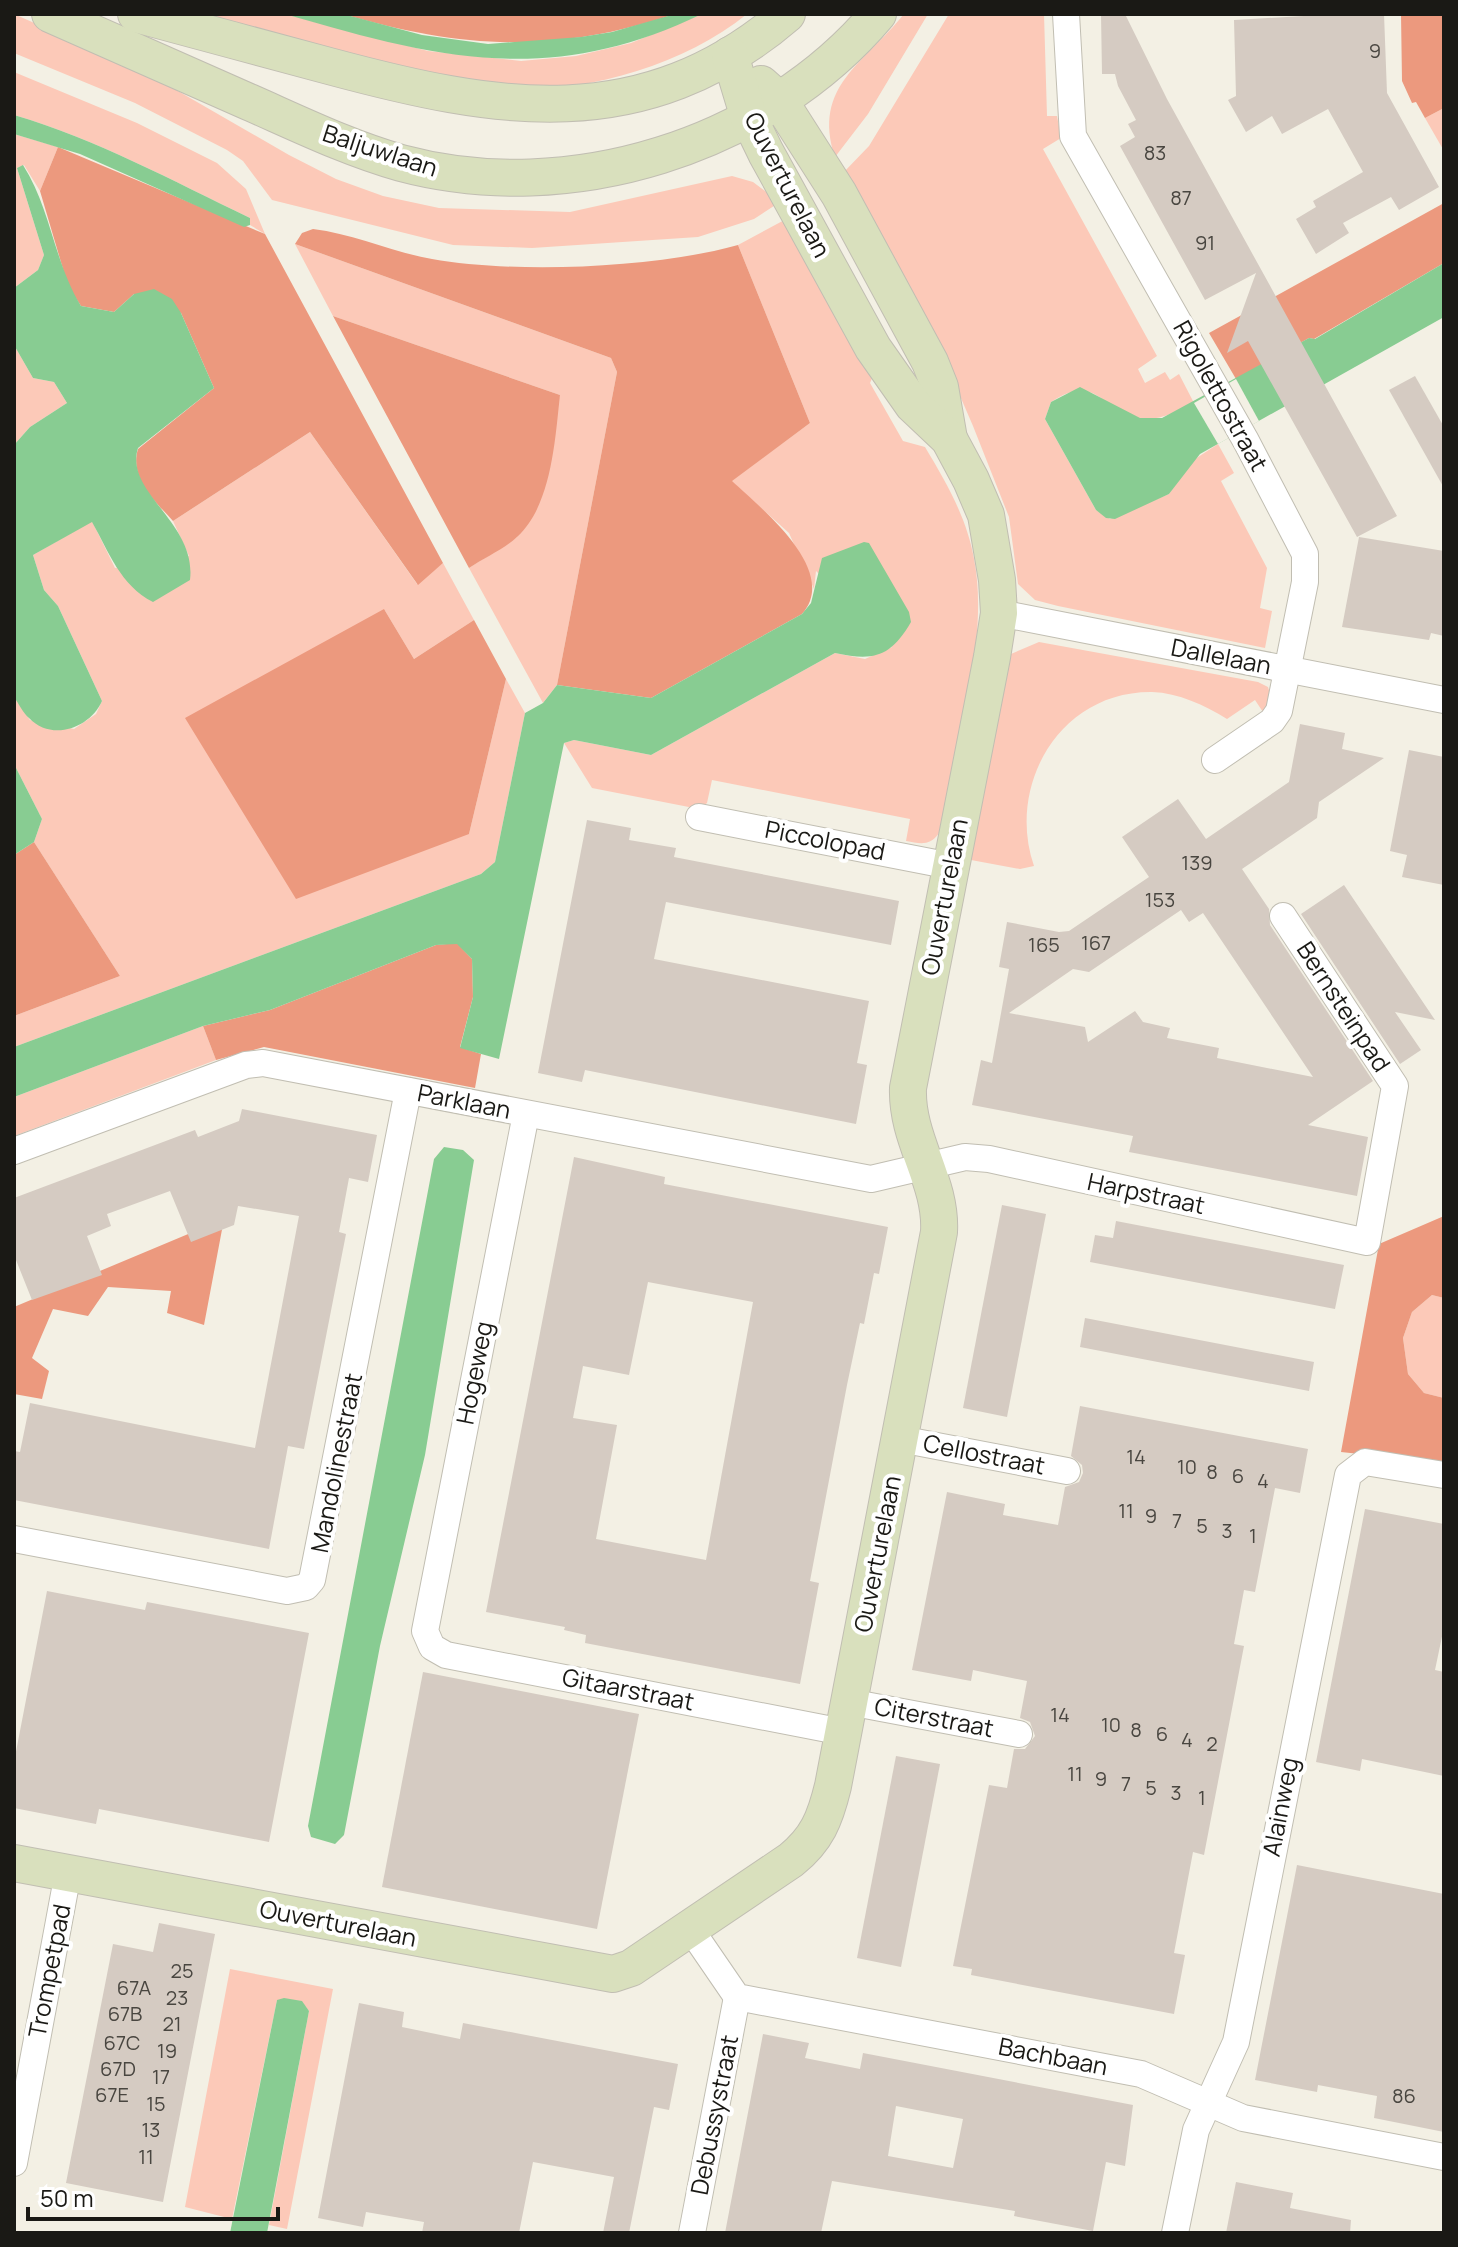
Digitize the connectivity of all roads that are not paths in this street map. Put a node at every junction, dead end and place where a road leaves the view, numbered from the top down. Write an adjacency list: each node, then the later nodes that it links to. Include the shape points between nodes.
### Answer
1 (50, 14): 7 (street, Baljuwlaan, via 345,144 452,174 523,178 603,168 683,148)
2 (136, 14): 6 (street, via 413,89 538,106 622,98)
3 (787, 14): 6 (street)
4 (878, 14): 7 (street, Baljuwlaan, via 821,70)
5 (1066, 14): 9 (street, Rigolettostraat, via 1073,136 1305,554 1305,582)
6 (730, 55): 7 (street, Ouverturelaan)
7 (764, 109): 8 (street, Ouverturelaan, via 873,348 913,405 949,439 986,515)
8 (999, 613): 9 (street, Dallelaan); 13 (street, Ouverturelaan)
9 (1288, 671): 10 (street, Dallelaan); 11 (street, Rigolettostraat, via 1272,721)
10 (1444, 700)
11 (1215, 760)
12 (699, 817): 13 (street, Piccolopad)
13 (951, 866): 18 (street, Ouverturelaan, via 908,1088 910,1127)
14 (1283, 916): 19 (street, Bernsteinpad, via 1395,1086)
15 (408, 1091): 16 (street, Parklaan); 17 (street, Parklaan, via 263,1063 246,1065); 23 (street, Mandolinestraat, via 312,1580 306,1587 287,1591)
16 (526, 1114): 18 (street, Parklaan, via 871,1179); 24 (street, Hogeweg)
17 (14, 1151)
18 (925, 1168): 19 (street, Harpstraat, via 965,1157 989,1159); 20 (street, Ouverturelaan, via 938,1206 939,1232)
19 (1367, 1242)
20 (900, 1439): 21 (street, Cellostraat); 25 (street, Ouverturelaan)
21 (1067, 1471)
22 (1444, 1475): 31 (street, Alainweg, via 1365,1462 1348,1475 1236,2042)
23 (14, 1539)
24 (425, 1631): 25 (street, Gitaarstraat, via 432,1647 446,1655)
25 (846, 1717): 26 (street, Citerstraat); 29 (street, Ouverturelaan, via 827,1811 809,1846)
26 (1019, 1734)
27 (14, 1863): 28 (street, Ouverturelaan)
28 (68, 1873): 29 (street, Ouverturelaan, via 613,1974 631,1968); 33 (street, Trompetpad)
29 (689, 1927): 30 (street)
30 (737, 1997): 31 (street, Bachbaan, via 1141,2074); 34 (street, Debussystraat)
31 (1210, 2103): 32 (street, Bachbaan, via 1243,2118); 35 (street, Alainweg, via 1190,2153)
32 (1444, 2157)
33 (14, 2163)
34 (692, 2233)
35 (1175, 2233)

